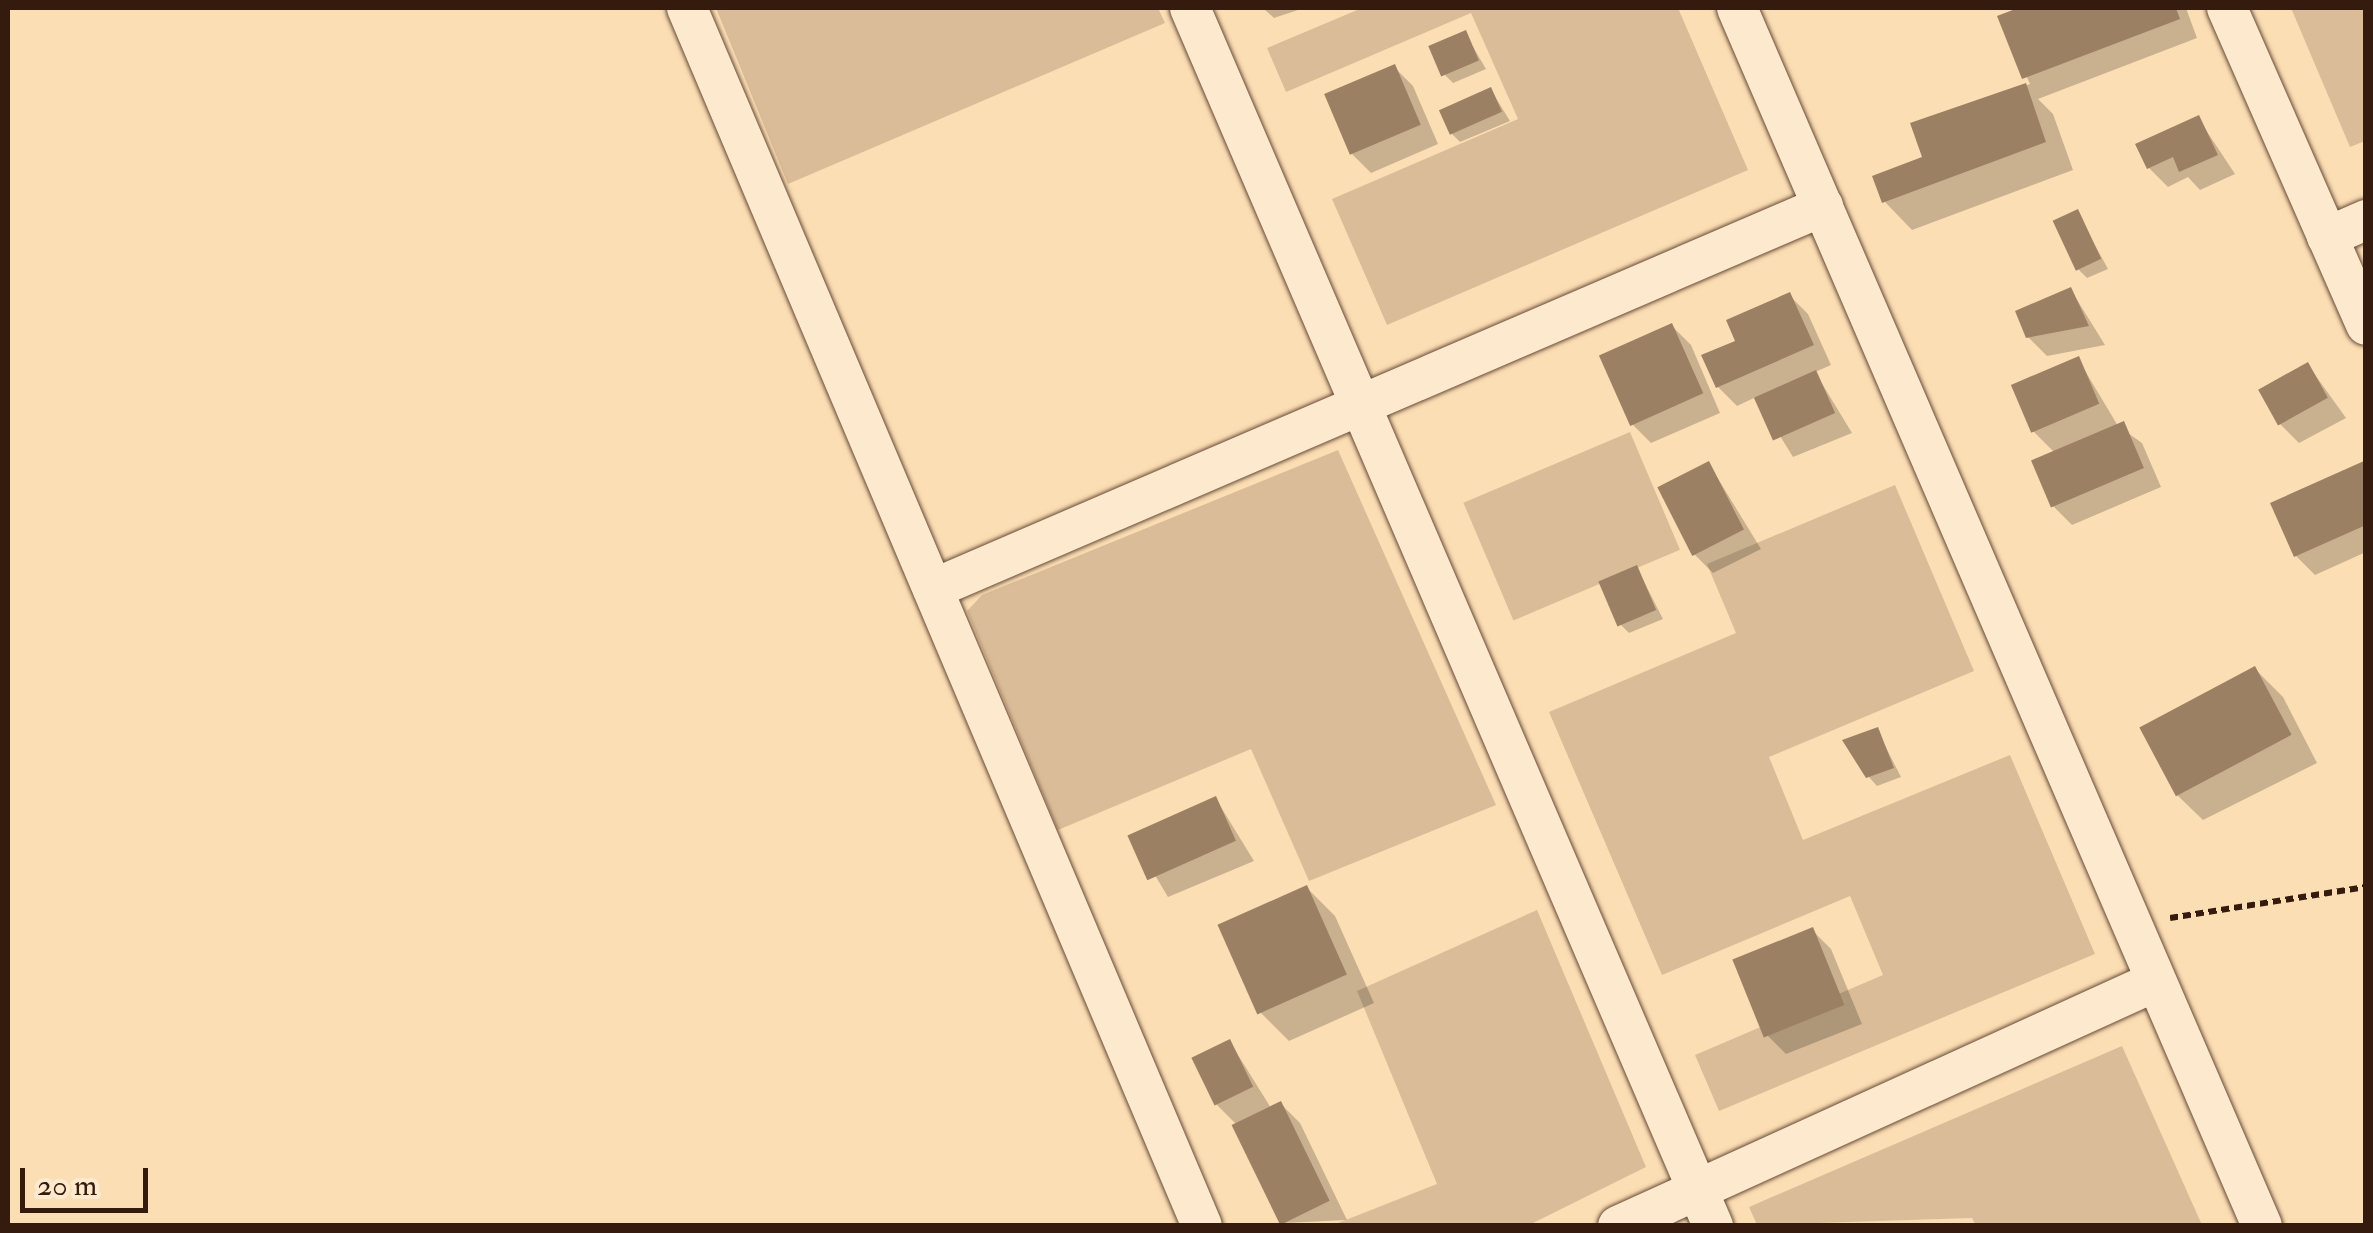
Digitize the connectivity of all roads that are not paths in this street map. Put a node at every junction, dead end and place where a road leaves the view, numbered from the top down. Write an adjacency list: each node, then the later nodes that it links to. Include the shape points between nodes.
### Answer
1 (687, 8): 10 (street)
2 (1190, 8): 9 (street)
3 (1738, 8): 5 (street)
4 (2227, 8): 7 (street)
5 (1822, 206): 9 (street); 11 (street)
6 (2366, 220): 7 (street)
7 (2327, 237): 8 (street)
8 (2366, 325)
9 (1361, 405): 10 (street); 12 (street)
10 (933, 589): 13 (street)
11 (2154, 982): 12 (street); 16 (street)
12 (1697, 1189): 14 (street); 15 (street)
13 (1202, 1226)
14 (1618, 1226)
15 (1712, 1226)
16 (2262, 1226)

